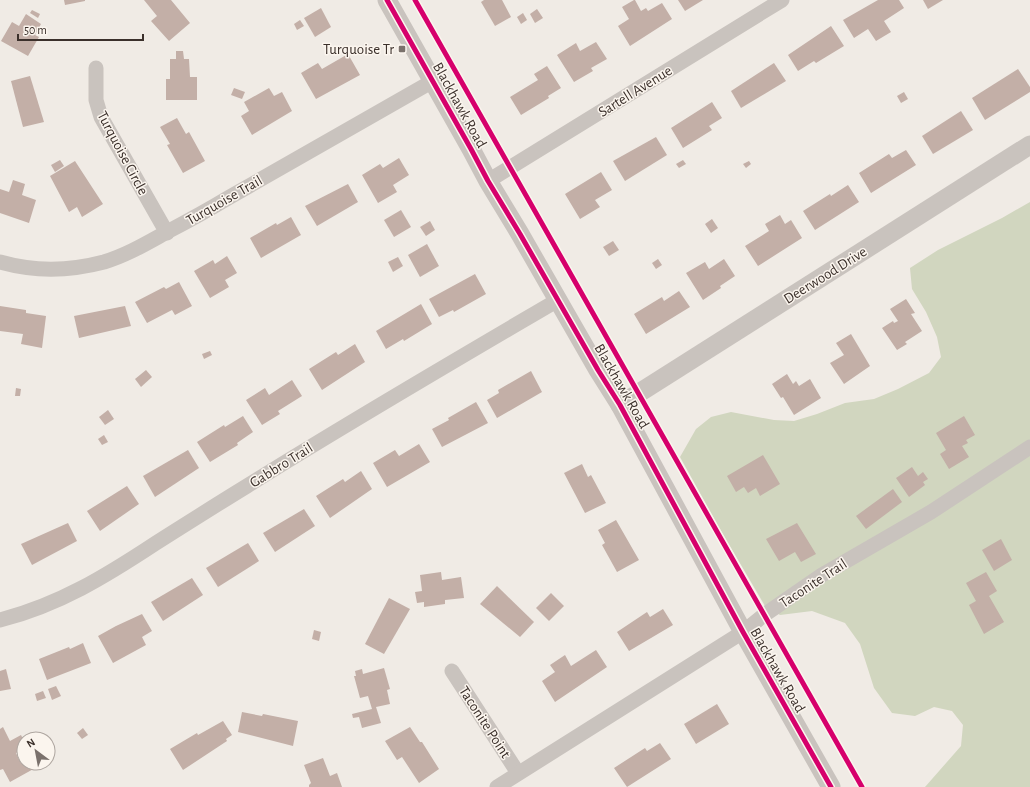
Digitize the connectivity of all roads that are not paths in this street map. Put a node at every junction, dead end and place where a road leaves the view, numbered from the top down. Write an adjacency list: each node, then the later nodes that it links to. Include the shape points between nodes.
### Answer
1 (387, 0): 4 (street, Blackhawk Road)
2 (782, 0): 6 (street, Sartell Avenue)
3 (96, 68): 7 (street, Turquoise Circle, via 96,100 101,117)
4 (433, 81): 6 (street, Blackhawk Road); 7 (street, Turquoise Trail)
5 (1030, 145): 10 (street, Deerwood Drive)
6 (488, 181): 9 (street, Blackhawk Road)
7 (167, 233): 8 (street, Turquoise Trail, via 124,254 87,266 36,269)
8 (0, 262)
9 (558, 300): 10 (street, Blackhawk Road); 12 (street, Gabbro Trail, via 351,422 87,586 48,604)
10 (620, 405): 13 (street, Blackhawk Road)
11 (1030, 448): 13 (street, Taconite Trail, via 931,512 822,575)
12 (0, 620)
13 (743, 632): 15 (street, Taconite Trail); 17 (street, Blackhawk Road)
14 (452, 671): 15 (street, Taconite Point)
15 (518, 773): 16 (street, Taconite Trail)
16 (497, 787)
17 (831, 787)

